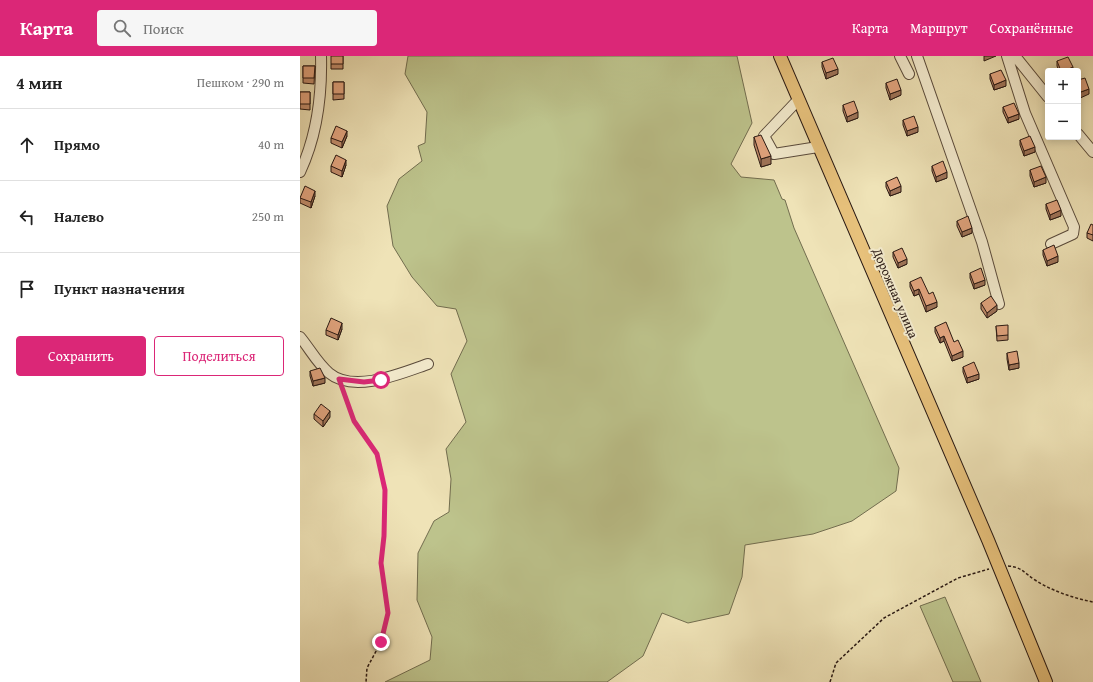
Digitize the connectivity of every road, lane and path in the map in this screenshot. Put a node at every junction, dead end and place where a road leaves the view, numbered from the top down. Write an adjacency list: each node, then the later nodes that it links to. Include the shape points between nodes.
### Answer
1 (321, 56): 13 (street, via 322,89 307,156)
2 (780, 56): 9 (main road, Дорожная улица)
3 (900, 56): 7 (street)
4 (917, 56): 15 (street, via 982,242)
5 (1007, 56): 14 (street, via 1025,113 1074,228 1073,234)
6 (1014, 56): 8 (street)
7 (909, 74)
8 (1045, 93)
9 (798, 100): 11 (main road, Дорожная улица); 11 (street, via 764,136 774,154)
10 (1081, 138): 12 (street)
11 (818, 147): 19 (main road, Дорожная улица)
12 (1093, 152)
13 (300, 172)
14 (1051, 244)
15 (999, 304)
16 (300, 337): 18 (street, via 319,362)
17 (428, 364): 18 (street, via 381,380 364,382)
18 (339, 379): 21 (path, via 354,421 377,454 385,490 381,563 388,613 381,642 367,668)
19 (998, 566): 20 (path, via 1018,567 1035,580 1074,598); 22 (path, via 958,578 884,618 836,663); 23 (main road, Дорожная улица)
20 (1093, 602)
21 (366, 682)
22 (830, 682)
23 (1046, 682)

